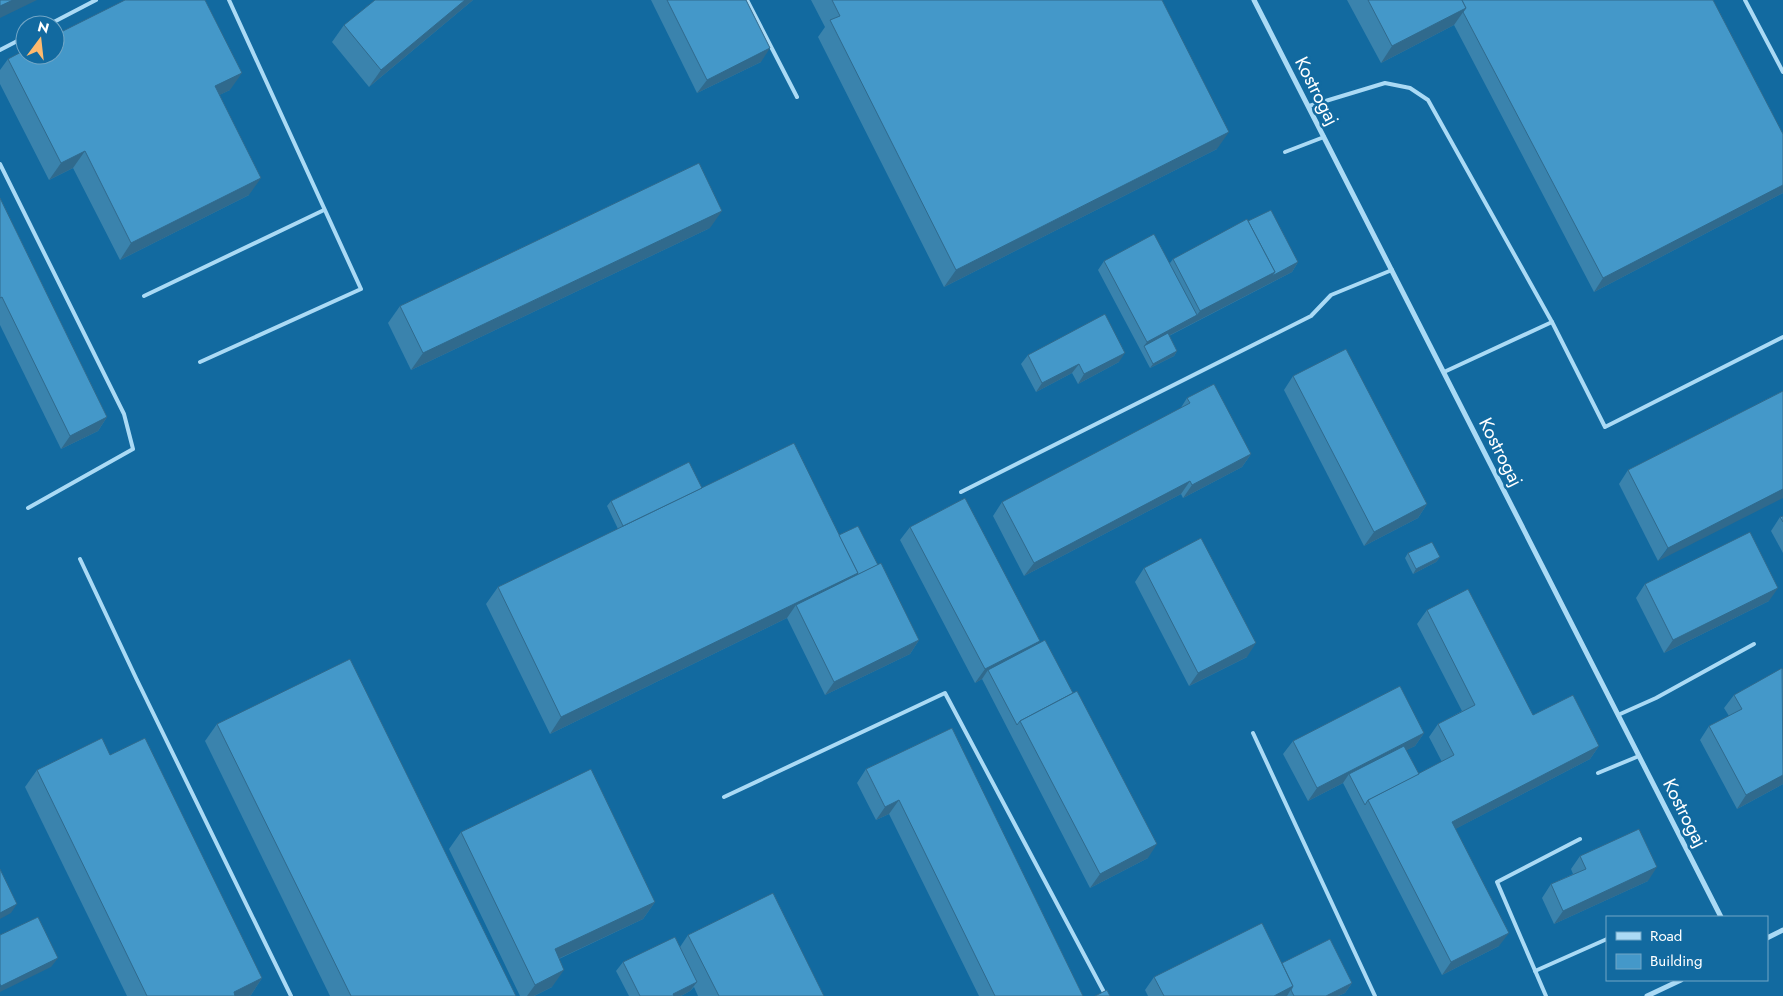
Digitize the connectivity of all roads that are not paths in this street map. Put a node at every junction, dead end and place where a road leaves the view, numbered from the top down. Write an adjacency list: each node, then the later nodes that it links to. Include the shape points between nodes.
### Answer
1 (96, 0): 6 (lane)
2 (229, 0): 16 (lane)
3 (747, 0): 11 (lane)
4 (1254, 0): 12 (street, Kostrogaj)
5 (1745, 0): 10 (lane)
6 (88, 2): 7 (lane)
7 (65, 15)
8 (15, 42): 9 (lane)
9 (0, 50)
10 (1783, 72)
11 (796, 98)
12 (1308, 106): 13 (street, Kostrogaj); 19 (lane, via 1385,83 1410,88 1428,100)
13 (1324, 137): 14 (lane); 17 (street, Kostrogaj)
14 (1285, 152)
15 (0, 164): 24 (lane, via 124,414 133,449)
16 (324, 210): 18 (lane); 21 (lane, via 360,289)
17 (1392, 270): 22 (street, Kostrogaj); 23 (lane, via 1331,295 1310,316)
18 (144, 296)
19 (1552, 322): 20 (lane, via 1606,427); 22 (lane)
20 (1783, 337)
21 (200, 362)
22 (1444, 372): 27 (street, Kostrogaj)
23 (961, 492)
24 (28, 508)
25 (80, 559): 39 (lane)
26 (1754, 644): 27 (lane, via 1656,698)
27 (1618, 715): 29 (street, Kostrogaj)
28 (1253, 733): 41 (lane)
29 (1639, 756): 30 (lane); 33 (street, Kostrogaj)
30 (1598, 773)
31 (724, 797): 40 (lane, via 945,693)
32 (1580, 839): 37 (lane, via 1497,882)
33 (1720, 916)
34 (1783, 930): 35 (street)
35 (1768, 938)
36 (1606, 939): 37 (lane)
37 (1535, 971): 42 (lane)
38 (1679, 981): 43 (street)
39 (291, 996)
40 (1106, 996)
41 (1375, 996)
42 (1546, 996)
43 (1647, 996)

